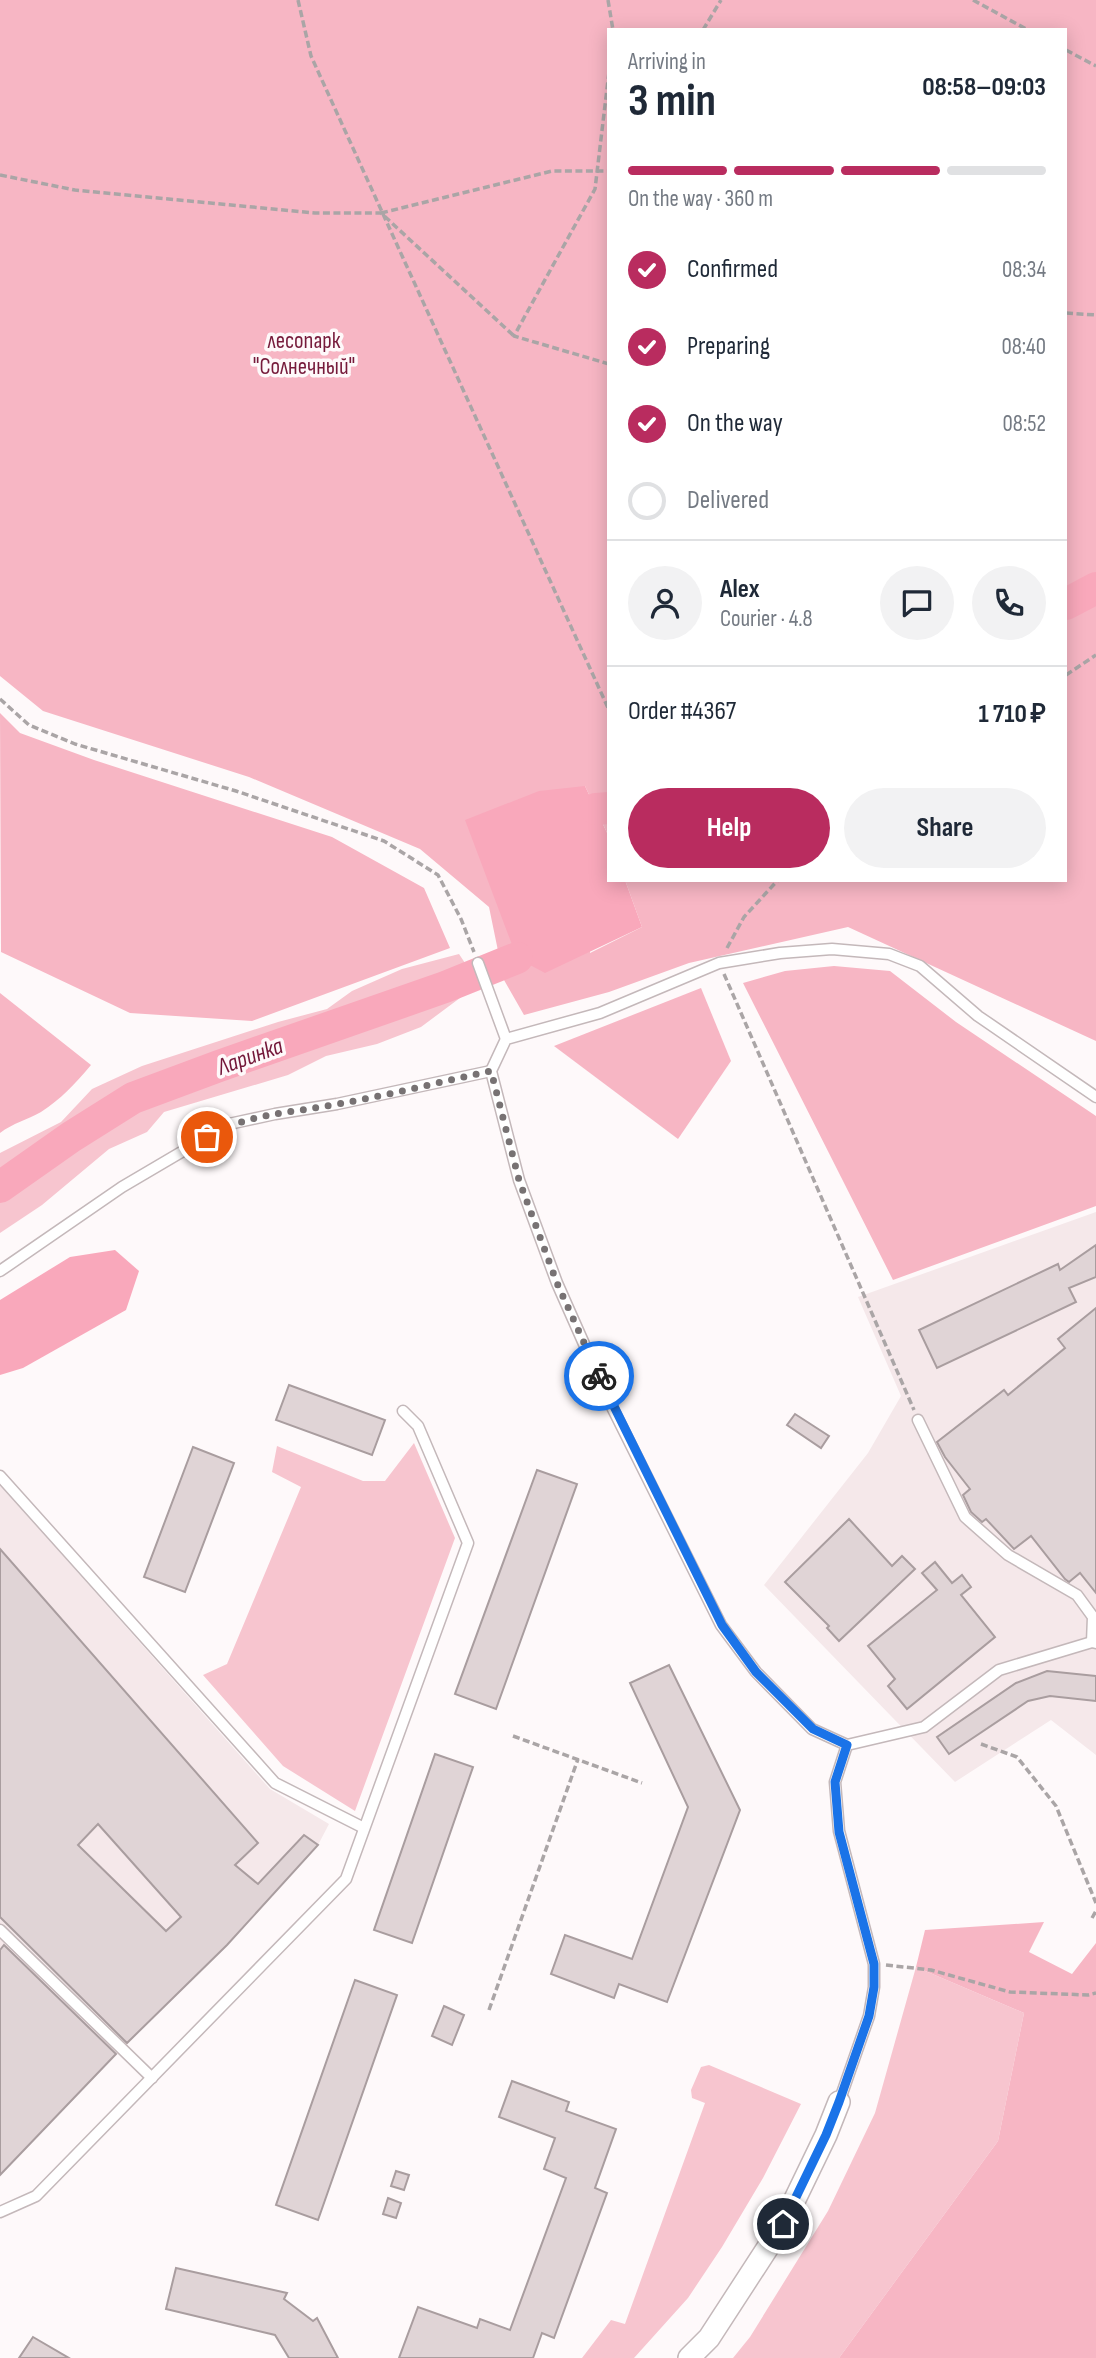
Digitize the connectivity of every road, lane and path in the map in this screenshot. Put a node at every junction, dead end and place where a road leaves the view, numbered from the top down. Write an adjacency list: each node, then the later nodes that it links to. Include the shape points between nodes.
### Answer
1 (298, 0): 14 (path, via 311,56)
2 (608, 0): 5 (path)
3 (721, 0): 6 (path)
4 (973, 0): 7 (path)
5 (613, 28)
6 (705, 28)
7 (1024, 28)
8 (1067, 51): 9 (path)
9 (1096, 66)
10 (607, 92): 12 (path)
11 (607, 171): 12 (path)
12 (599, 172): 14 (path, via 552,171); 17 (path, via 595,189)
13 (0, 175): 14 (path, via 75,190 315,213)
14 (381, 213): 17 (path); 22 (path)
15 (1067, 313): 16 (path)
16 (1096, 315)
17 (514, 336): 18 (path)
18 (607, 363)
19 (1096, 655): 20 (path)
20 (1067, 675)
21 (0, 699): 24 (path, via 29,725 75,744 384,841 439,875)
22 (607, 705)
23 (776, 882): 25 (path, via 744,917)
24 (478, 963): 26 (lane)
25 (719, 963): 26 (lane, via 600,1013); 28 (lane, via 832,949 889,954 920,966 978,1016); 31 (path)
26 (506, 1039): 27 (lane)
27 (491, 1071): 29 (lane, via 229,1124 122,1187); 36 (lane, via 519,1180 557,1283 612,1407 722,1625 756,1672 813,1729)
28 (1096, 1097)
29 (0, 1271)
30 (403, 1411): 39 (lane, via 418,1426 468,1543)
31 (918, 1420): 33 (lane, via 965,1517 1009,1555 1077,1595 1093,1617)
32 (0, 1476): 39 (lane, via 275,1783)
33 (1094, 1643): 36 (lane, via 999,1671 924,1727)
34 (513, 1736): 37 (path)
35 (981, 1744): 40 (path, via 1017,1757 1056,1806)
36 (847, 1745): 44 (lane, via 835,1782 839,1832)
37 (578, 1759): 38 (path); 46 (path)
38 (642, 1783)
39 (364, 1828): 47 (lane, via 345,1879)
40 (1096, 1903)
41 (1096, 1911): 42 (path)
42 (1092, 1918)
43 (0, 1930): 47 (lane)
44 (874, 1964): 45 (path, via 931,1970 1010,1992); 48 (lane, via 869,2016)
45 (1096, 1993)
46 (489, 2010)
47 (152, 2078): 49 (lane, via 36,2196)
48 (839, 2102): 50 (street, via 783,2224 709,2338)
49 (0, 2212)
50 (689, 2358)

